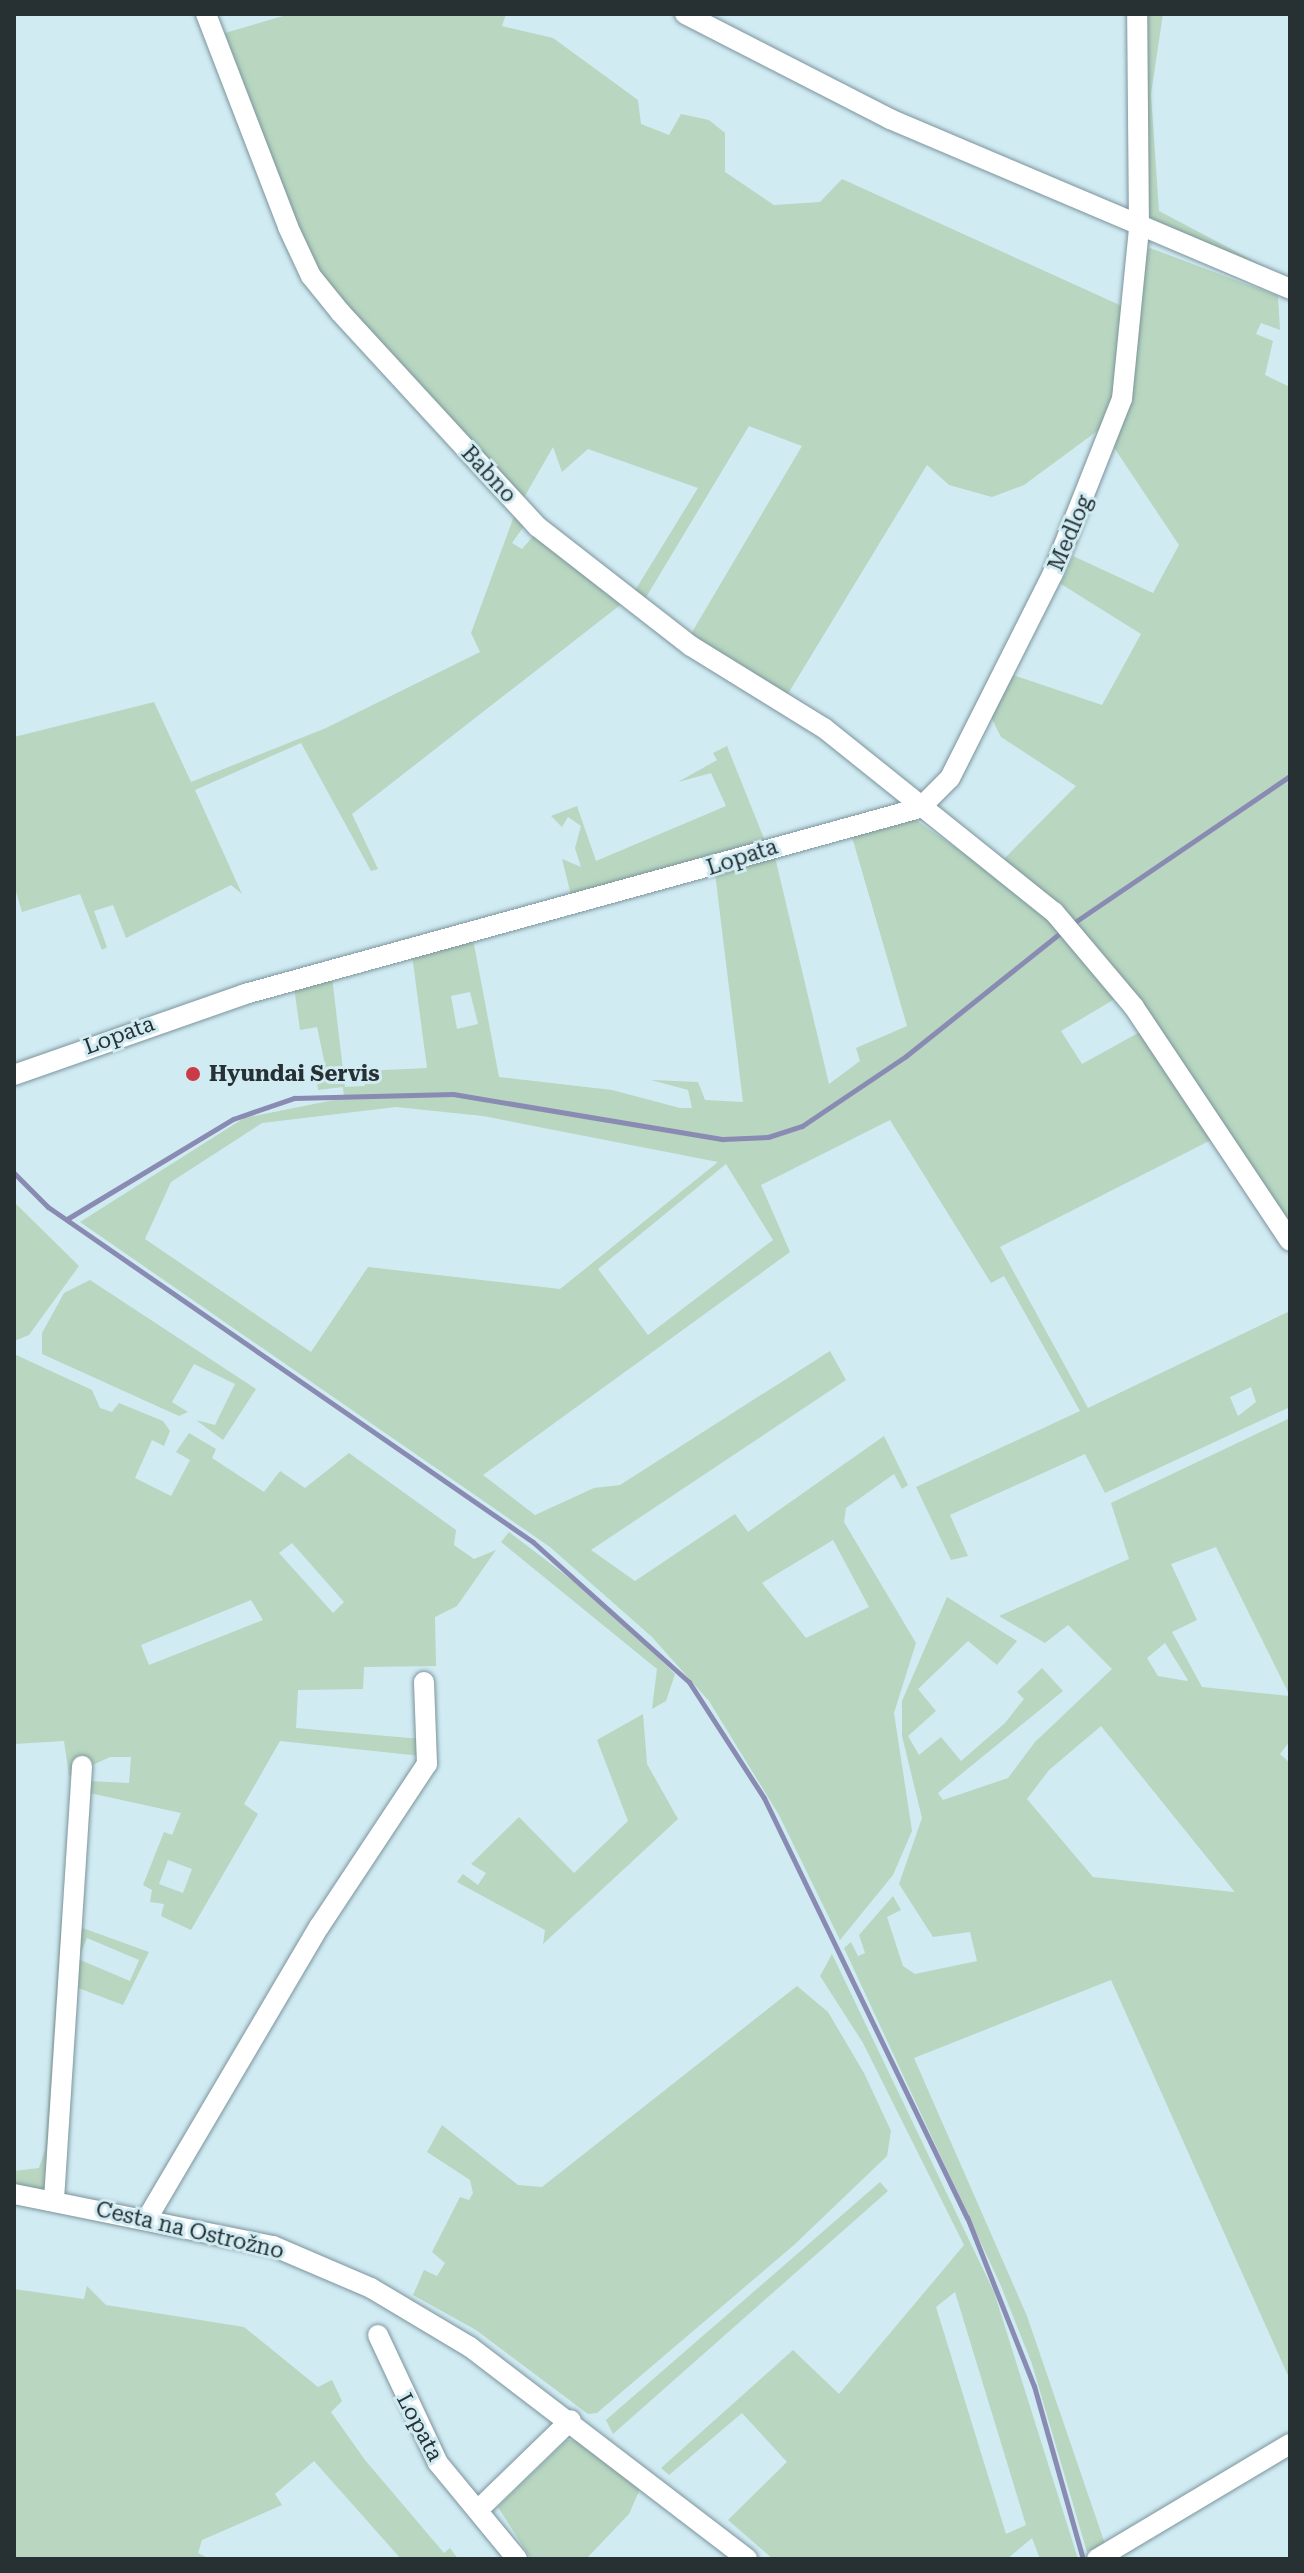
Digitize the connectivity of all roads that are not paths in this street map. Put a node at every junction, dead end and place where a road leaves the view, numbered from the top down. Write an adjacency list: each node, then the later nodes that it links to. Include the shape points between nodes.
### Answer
1 (206, 14): 6 (street, Babno, via 288,227 311,276 340,312 538,527 691,646 824,728)
2 (685, 14): 4 (street, via 890,119)
3 (1137, 14): 4 (street, Medlog)
4 (1139, 228): 5 (street); 6 (street, Medlog, via 1122,399 1110,437 985,712 950,778)
5 (1290, 289)
6 (920, 808): 7 (street, Lopata, via 245,994); 8 (street, via 1083,942 1158,1041)
7 (14, 1075)
8 (1290, 1241)
9 (424, 1682): 13 (street, via 427,1764 319,1927)
10 (82, 1766): 12 (street)
11 (14, 2194): 12 (street, Cesta na Ostrožno)
12 (54, 2200): 13 (street, Cesta na Ostrožno)
13 (148, 2217): 15 (street, Cesta na Ostrožno, via 273,2246 405,2305)
14 (378, 2335): 17 (street, Lopata, via 438,2463)
15 (571, 2420): 17 (street); 20 (street, Cesta na Ostrožno)
16 (1290, 2444): 18 (street)
17 (478, 2510): 19 (street, Lopata)
18 (1100, 2557)
19 (517, 2559)
20 (747, 2559)

